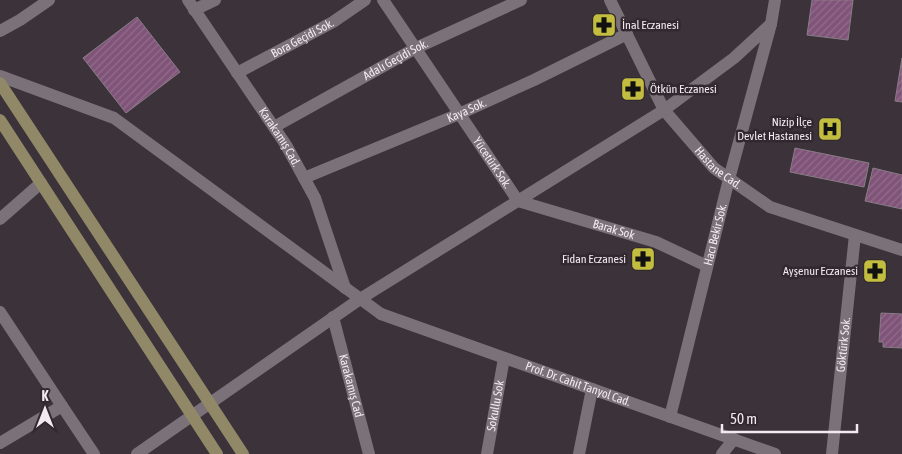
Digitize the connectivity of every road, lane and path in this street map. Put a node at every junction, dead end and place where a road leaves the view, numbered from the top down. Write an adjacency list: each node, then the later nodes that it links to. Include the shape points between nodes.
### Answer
1 (49, 0): 10 (street)
2 (216, 0): 8 (street)
3 (365, 0): 13 (street, Bora Geçidi Sok., via 333,22)
4 (383, 0): 12 (street, Yücetürk Sok.)
5 (521, 0): 12 (street, Adalı Geçidi Sok.)
6 (610, 0): 11 (street, Hastane Cad.)
7 (775, 0): 9 (street, Hacı Bekir Sok.)
8 (191, 5): 13 (street, Karakamış Cad.)
9 (771, 24): 16 (street, via 734,58); 21 (street, Hacı Bekir Sok.)
10 (0, 32)
11 (626, 34): 16 (street, Hastane Cad.); 17 (street, Kaya Sok.)
12 (416, 48): 17 (street, Yücetürk Sok.); 19 (street, Adalı Geçidi Sok.)
13 (237, 73): 19 (street, Karakamış Cad.)
14 (0, 76): 28 (street, Prof. Dr. Cahit Tanyol Cad., via 114,118)
15 (0, 83): 34 (main road)
16 (664, 110): 21 (street, Hastane Cad., via 714,168); 23 (street)
17 (459, 114): 20 (street, Kaya Sok.); 23 (street, Yücetürk Sok.)
18 (0, 120): 22 (main road)
19 (274, 127): 20 (street, Karakamış Cad.)
20 (304, 178): 28 (street, Karakamış Cad., via 315,198)
21 (729, 179): 25 (street, Hastane Cad., via 770,207); 27 (street, Hacı Bekir Sok.)
22 (41, 183): 24 (street); 36 (main road)
23 (518, 201): 27 (street, Barak Sok, via 656,242); 29 (street)
24 (0, 219)
25 (855, 235): 26 (street, Hastane Cad.); 49 (street, Göktürk Sok.)
26 (902, 250)
27 (707, 266): 37 (street, Hacı Bekir Sok.)
28 (345, 288): 29 (street, Prof. Dr. Cahit Tanyol Cad.)
29 (360, 299): 31 (street); 32 (street, Prof. Dr. Cahit Tanyol Cad., via 381,314)
30 (0, 312): 35 (street)
31 (333, 318): 34 (street); 45 (street, Karakamış Cad)
32 (504, 358): 33 (street, Prof. Dr. Cahit Tanyol Cad.); 46 (street, Sokullu Sok)
33 (592, 389): 37 (street, Prof. Dr. Cahit Tanyol Cad.); 47 (street)
34 (210, 403): 36 (street); 44 (main road)
35 (62, 406): 39 (street); 41 (street)
36 (191, 415): 42 (street); 43 (main road)
37 (670, 416): 38 (street, Prof. Dr. Cahit Tanyol Cad.)
38 (734, 439): 40 (street, Prof. Dr. Cahit Tanyol Cad.); 48 (street)
39 (0, 443)
40 (771, 453)
41 (94, 454)
42 (137, 454)
43 (216, 454)
44 (243, 454)
45 (369, 454)
46 (487, 454)
47 (579, 454)
48 (722, 454)
49 (832, 454)

